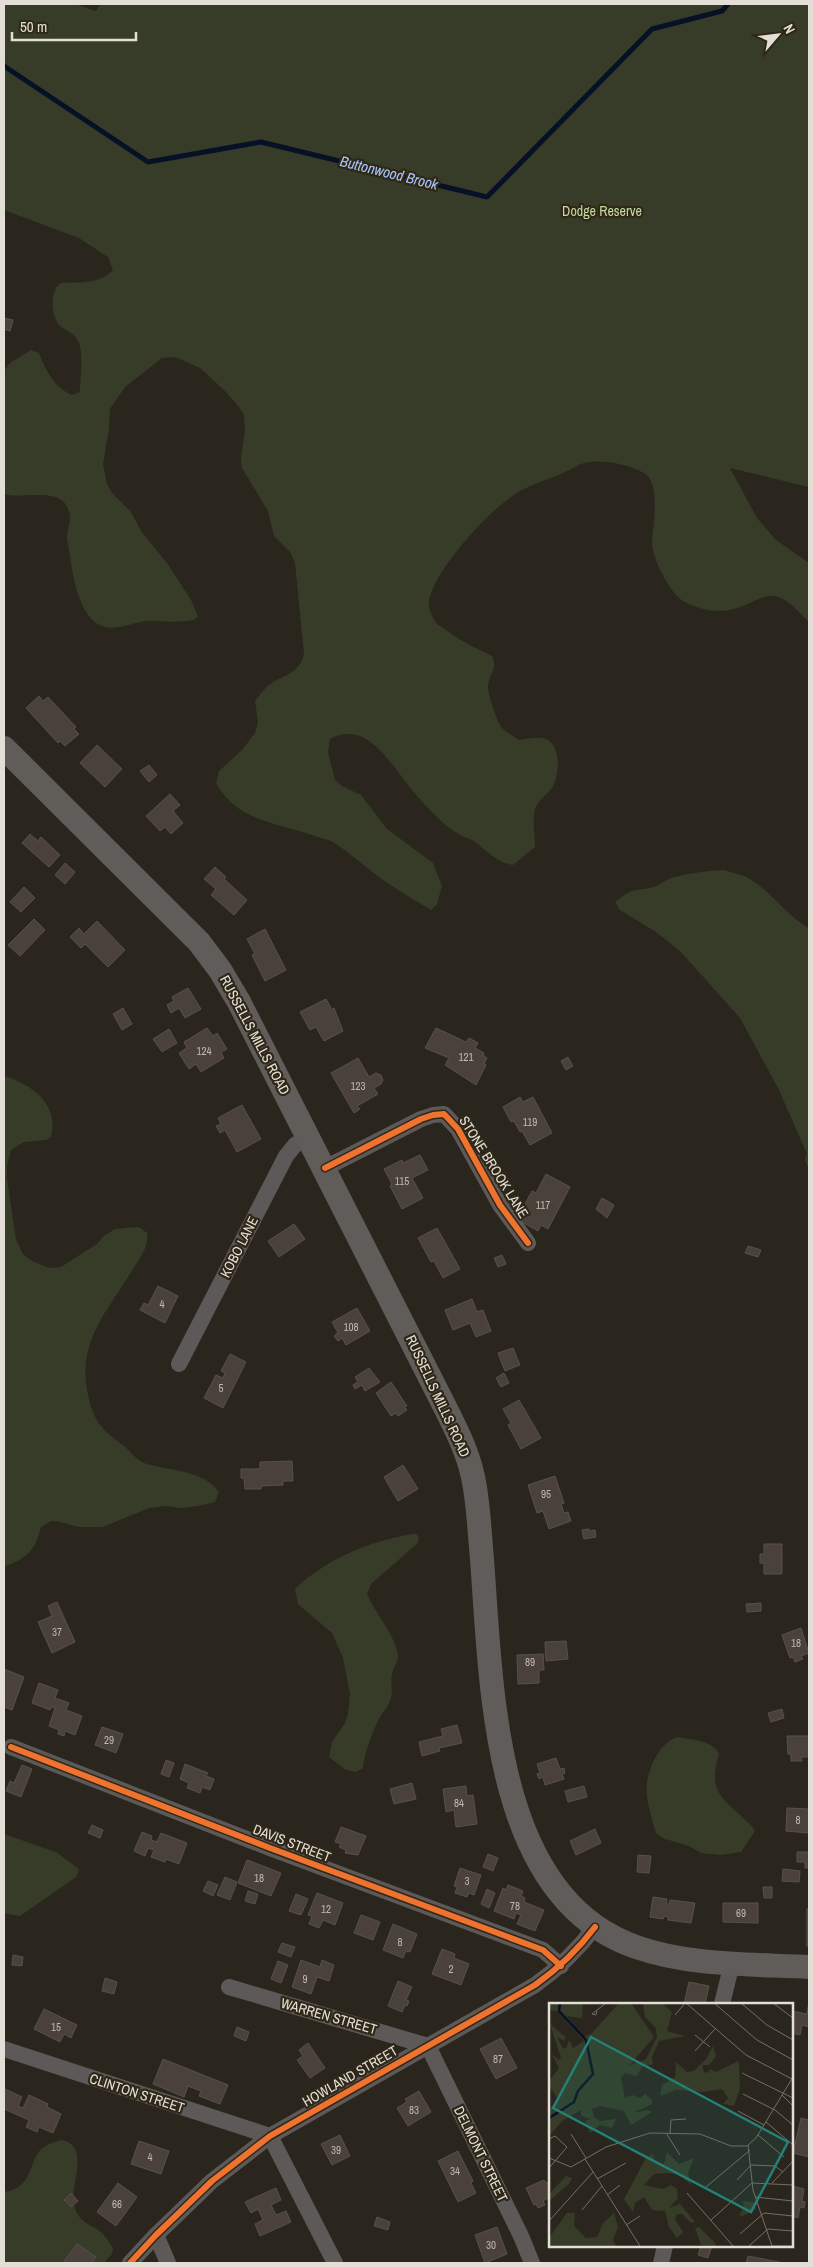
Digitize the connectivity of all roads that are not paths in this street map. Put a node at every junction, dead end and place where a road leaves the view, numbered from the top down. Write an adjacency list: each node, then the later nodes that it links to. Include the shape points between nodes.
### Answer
1 (4, 748): 2 (main road, RUSSELLS MILLS ROAD, via 205,949 239,1002)
2 (309, 1136): 3 (main road, RUSSELLS MILLS ROAD); 5 (street, KOBO LANE, via 286,1156)
3 (325, 1168): 4 (street, STONE BROOK LANE, via 422,1119 444,1114 458,1129 500,1205); 7 (main road, RUSSELLS MILLS ROAD, via 468,1459 476,1492 500,1738 516,1811 528,1842 551,1882 570,1906)
4 (528, 1243)
5 (179, 1364)
6 (11, 1747): 9 (street, DAVIS STREET, via 543,1950)
7 (595, 1927): 8 (main road, RUSSELLS MILLS ROAD, via 622,1942 653,1952); 9 (street, HOWLAND STREET)
8 (732, 1963): 10 (main road, RUSSELLS MILLS ROAD); 12 (street)
9 (561, 1966): 13 (street, HOWLAND STREET, via 535,1985)
10 (809, 1967)
11 (229, 1987): 13 (street, WARREN STREET)
12 (722, 2003)
13 (428, 2046): 15 (street, HOWLAND STREET); 21 (street, DELMONT STREET)
14 (4, 2049): 15 (street, CLINTON STREET)
15 (270, 2136): 16 (street, HOWLAND STREET, via 212,2181); 20 (street)
16 (156, 2235): 18 (street, HOWLAND STREET); 19 (street)
17 (665, 2247): 22 (street)
18 (130, 2263)
19 (168, 2263)
20 (335, 2263)
21 (532, 2263)
22 (661, 2263)

